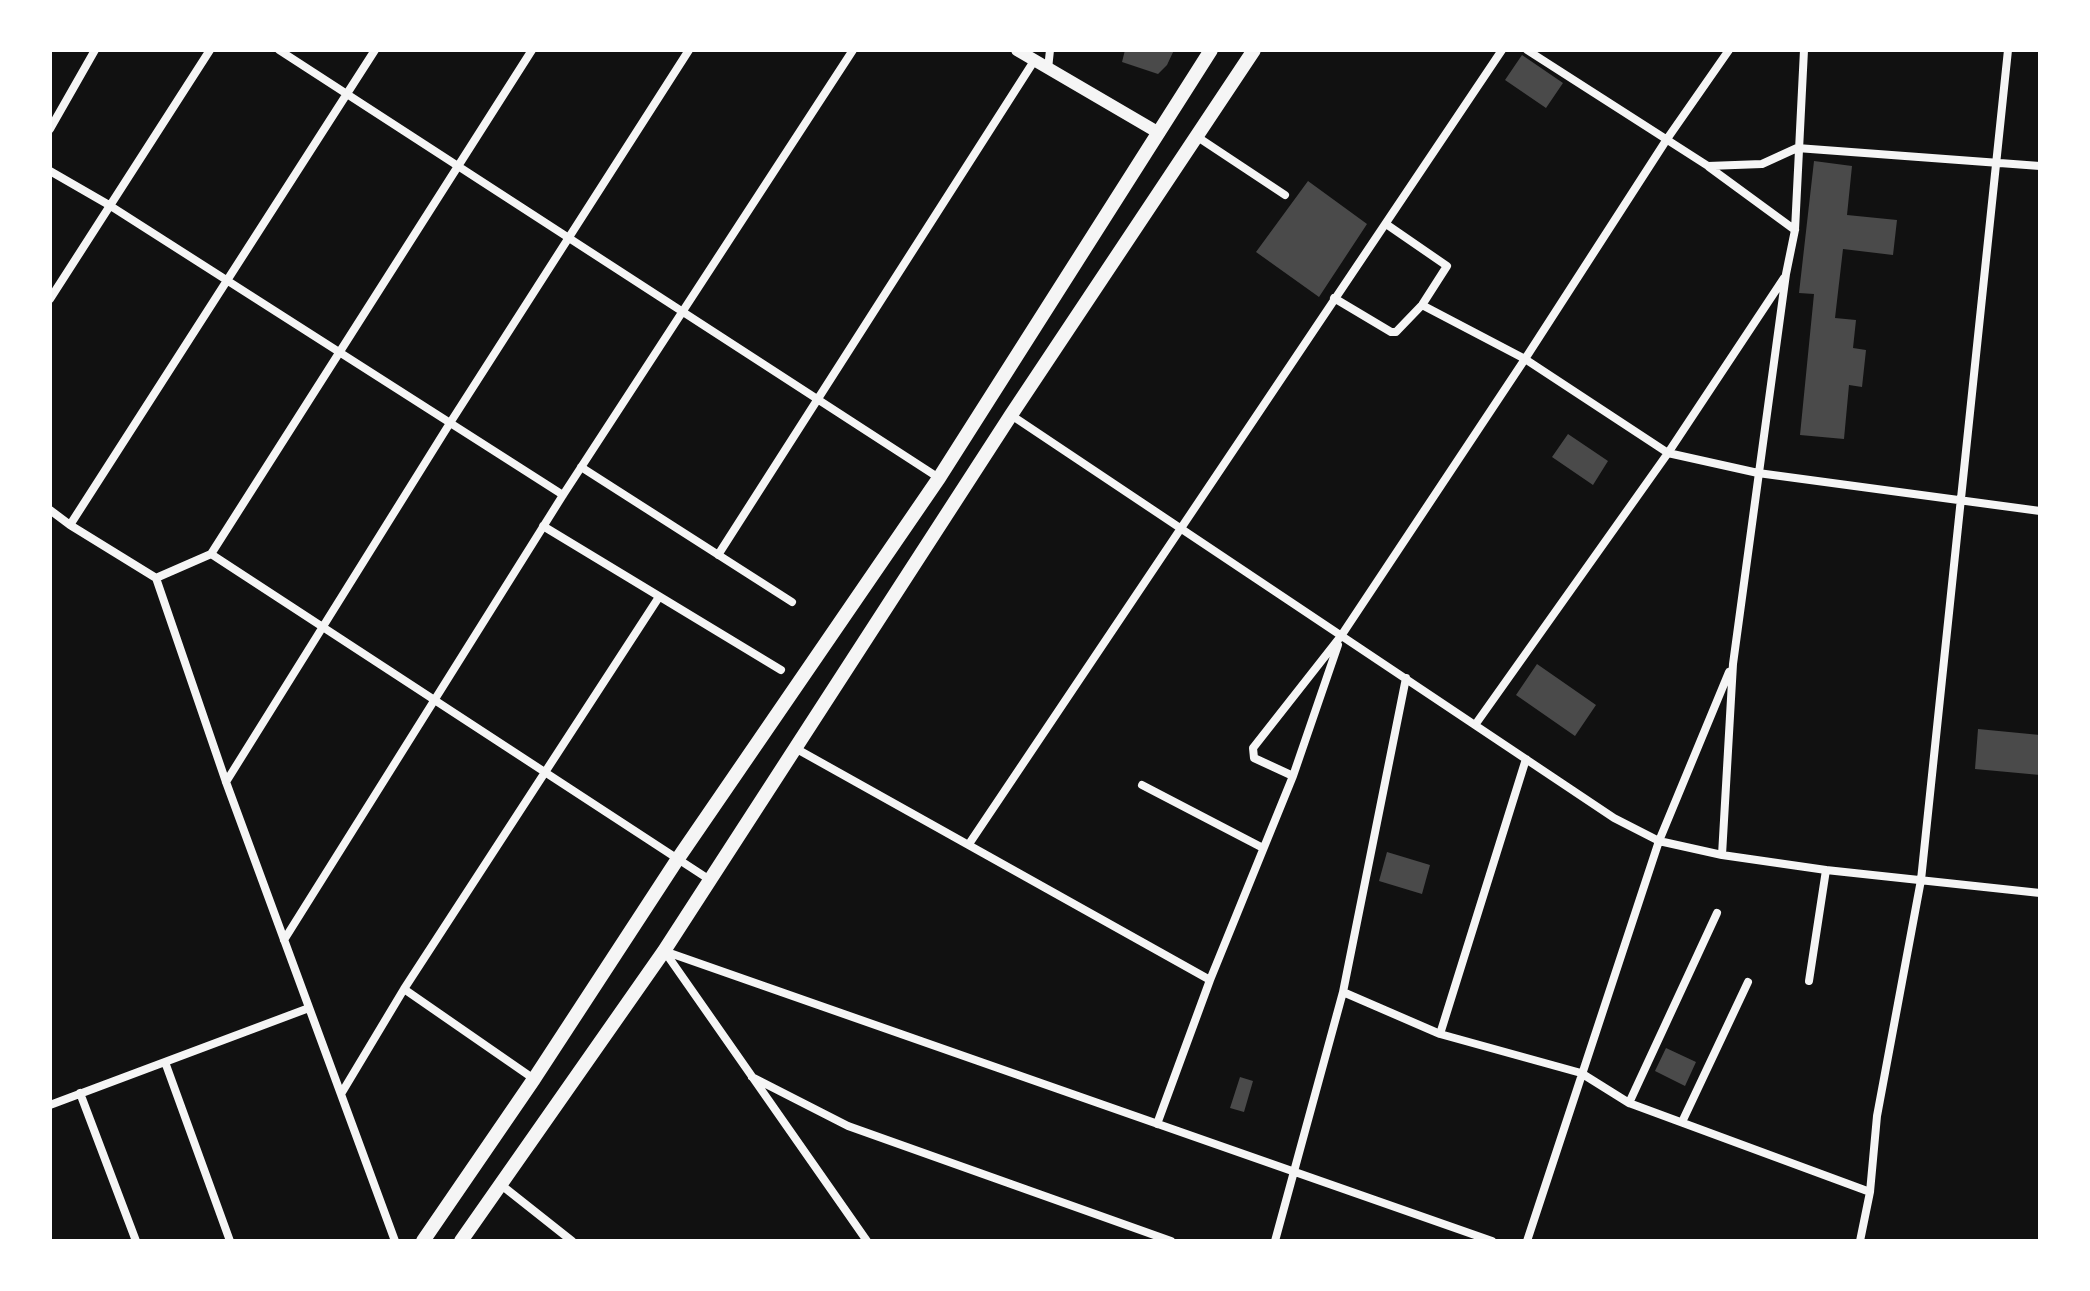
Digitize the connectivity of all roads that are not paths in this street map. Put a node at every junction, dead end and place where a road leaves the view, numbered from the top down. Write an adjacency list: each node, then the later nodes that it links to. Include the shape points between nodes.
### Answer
1 (95, 50): 20 (street)
2 (210, 50): 31 (street)
3 (279, 50): 19 (street)
4 (375, 50): 19 (street)
5 (532, 50): 26 (street)
6 (689, 50): 34 (street)
7 (853, 50): 40 (street)
8 (1017, 50): 17 (street)
9 (1050, 50): 18 (street)
10 (1211, 50): 21 (main road)
11 (1254, 50): 22 (main road)
12 (1502, 50): 32 (street)
13 (1527, 50): 23 (street)
14 (1729, 50): 23 (street)
15 (1804, 50): 24 (street)
16 (2008, 50): 25 (street)
17 (1034, 61): 18 (street); 43 (street)
18 (1048, 69): 21 (street)
19 (347, 94): 26 (street); 36 (street)
20 (50, 129)
21 (1159, 133): 49 (main road)
22 (1195, 135): 30 (street); 44 (main road)
23 (1667, 139): 27 (street); 42 (street)
24 (1797, 148): 25 (street); 27 (street, via 1762,164); 33 (street)
25 (1995, 162): 28 (street); 51 (street)
26 (459, 165): 34 (street); 41 (street)
27 (1708, 166): 33 (street)
28 (2040, 166)
29 (50, 171): 31 (street)
30 (1285, 195)
31 (109, 205): 36 (street); 38 (street)
32 (1386, 224): 37 (street); 39 (street, via 1447,266)
33 (1795, 230): 35 (street)
34 (569, 238): 40 (street); 45 (street)
35 (1786, 274): 46 (street); 48 (street)
36 (226, 280): 41 (street); 54 (street)
37 (1334, 298): 39 (street, via 1391,332); 56 (street)
38 (50, 299)
39 (1422, 305): 42 (street)
40 (683, 313): 43 (street); 47 (street)
41 (339, 352): 45 (street); 57 (street)
42 (1525, 359): 46 (street); 63 (street)
43 (817, 400): 49 (street); 58 (street)
44 (1011, 415): 56 (street); 69 (main road)
45 (450, 423): 50 (street); 62 (street)
46 (1668, 453): 48 (street); 68 (street)
47 (581, 467): 50 (street); 58 (street)
48 (1758, 473): 51 (street); 64 (street)
49 (939, 478): 79 (main road)
50 (563, 495): 55 (street)
51 (1961, 500): 53 (street); 82 (street)
52 (50, 510): 54 (street)
53 (2040, 511)
54 (70, 525): 59 (street)
55 (543, 526): 60 (street); 67 (street)
56 (1182, 529): 63 (street); 76 (street)
57 (211, 554): 59 (street); 62 (street)
58 (718, 555): 61 (street)
59 (156, 578): 73 (street)
60 (659, 597): 65 (street); 71 (street)
61 (792, 602)
62 (321, 627): 67 (street); 73 (street)
63 (1341, 636): 66 (street); 72 (street); 72 (street, via 1253,748 1254,758)
64 (1733, 664): 75 (street); 78 (street)
65 (781, 670)
66 (1406, 678): 68 (street); 91 (street)
67 (433, 701): 71 (street); 85 (street)
68 (1475, 725): 70 (street)
69 (795, 748): 76 (street); 81 (main road)
70 (1526, 759): 75 (street, via 1614,818); 93 (street)
71 (546, 775): 79 (street); 90 (street)
72 (1293, 776): 77 (street)
73 (226, 782): 85 (street)
74 (1142, 785): 77 (street)
75 (1659, 841): 78 (street); 95 (street)
76 (969, 844): 87 (street)
77 (1263, 848): 87 (street)
78 (1722, 855): 80 (street)
79 (677, 860): 81 (street); 97 (main road)
80 (1826, 870): 82 (street); 88 (street)
81 (710, 880): 86 (main road)
82 (1921, 880): 83 (street); 106 (street, via 1877,1116)
83 (2040, 893)
84 (1717, 913): 100 (street)
85 (284, 940): 92 (street)
86 (664, 951): 96 (street); 103 (street); 105 (main road)
87 (1210, 980): 103 (street)
88 (1809, 981)
89 (1748, 982): 102 (street)
90 (404, 989): 97 (street); 99 (street)
91 (1343, 992): 93 (street); 104 (street)
92 (309, 1008): 94 (street); 99 (street)
93 (1440, 1034): 95 (street)
94 (165, 1062): 98 (street); 108 (street)
95 (1581, 1073): 100 (street); 117 (street)
96 (752, 1077): 113 (street); 114 (street, via 848,1126)
97 (534, 1079): 110 (main road)
98 (80, 1093): 101 (street); 107 (street)
99 (341, 1094): 109 (street)
100 (1629, 1103): 102 (street)
101 (50, 1105)
102 (1682, 1122): 106 (street)
103 (1157, 1124): 104 (street)
104 (1294, 1172): 115 (street); 116 (street)
105 (499, 1183): 111 (main road); 112 (street)
106 (1870, 1192): 118 (street)
107 (136, 1241)
108 (230, 1241)
109 (395, 1241)
110 (423, 1241)
111 (461, 1241)
112 (572, 1241)
113 (867, 1241)
114 (1171, 1241)
115 (1275, 1241)
116 (1492, 1241)
117 (1527, 1241)
118 (1860, 1241)

